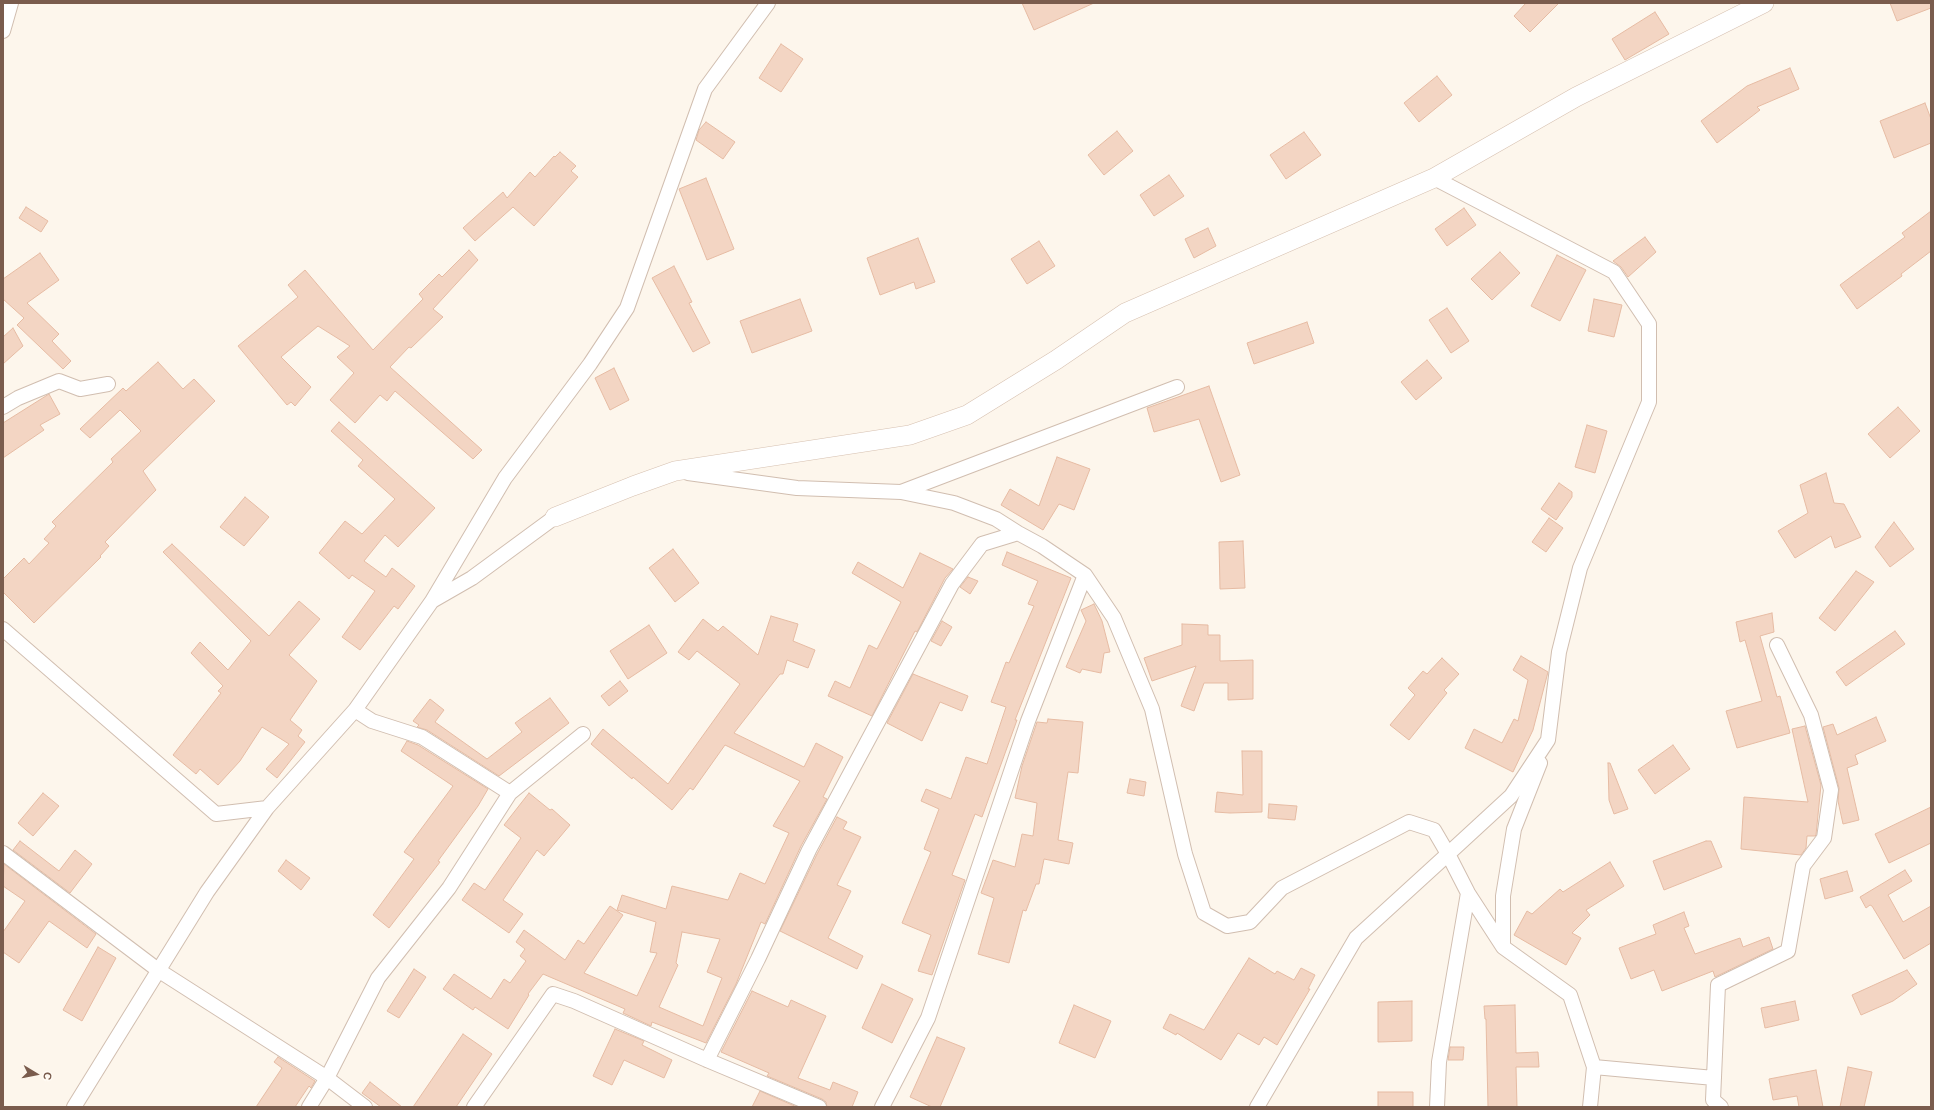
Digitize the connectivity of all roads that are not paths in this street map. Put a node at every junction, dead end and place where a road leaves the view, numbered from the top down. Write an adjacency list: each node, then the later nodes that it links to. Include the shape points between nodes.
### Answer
1 (11, 3): 4 (street)
2 (768, 3): 14 (street, via 705,89 627,308 590,364 505,478)
3 (1764, 3): 5 (street, via 1576,96)
4 (3, 31)
5 (1434, 178): 9 (street, via 1125,313 1056,360 967,415 910,435); 19 (street, via 1614,272 1649,324 1648,402 1580,568 1560,652)
6 (108, 384): 8 (street, via 80,389 59,381)
7 (1177, 386): 10 (street)
8 (3, 407)
9 (675, 471): 10 (street, via 797,488); 11 (street)
10 (901, 492): 12 (street, via 954,503 996,519)
11 (555, 517): 14 (street, via 472,578)
12 (1018, 533): 13 (street); 27 (street, via 982,544 952,584 809,850 758,959)
13 (1085, 575): 23 (street, via 1114,618 1152,709 1185,854 1204,912 1227,926 1250,922 1282,888 1409,822 1434,830); 36 (street, via 1028,721 928,1018)
14 (432, 601): 17 (street)
15 (3, 629): 21 (street, via 216,814)
16 (1778, 645): 30 (street, via 1811,715 1831,790 1824,838 1803,866 1788,951 1718,985)
17 (355, 710): 20 (street, via 372,721 422,737); 21 (street)
18 (583, 734): 20 (street)
19 (1548, 740): 23 (street, via 1510,796); 25 (street, via 1514,829 1503,896)
20 (510, 793): 29 (street, via 449,888 378,978)
21 (267, 808): 26 (street, via 207,892)
22 (3, 853): 26 (street)
23 (1448, 854): 24 (street); 37 (street, via 1356,938)
24 (1468, 892): 25 (street); 38 (street, via 1439,1062)
25 (1503, 947): 28 (street, via 1570,995)
26 (158, 970): 29 (street); 31 (street)
27 (706, 1060): 34 (street, via 553,994); 35 (street)
28 (1594, 1067): 30 (street); 39 (street)
29 (327, 1078): 32 (street); 33 (street)
30 (1714, 1078): 40 (street, via 1713,1100)
31 (74, 1107)
32 (309, 1107)
33 (365, 1107)
34 (474, 1107)
35 (819, 1107)
36 (882, 1107)
37 (1257, 1107)
38 (1437, 1107)
39 (1590, 1107)
40 (1721, 1107)

